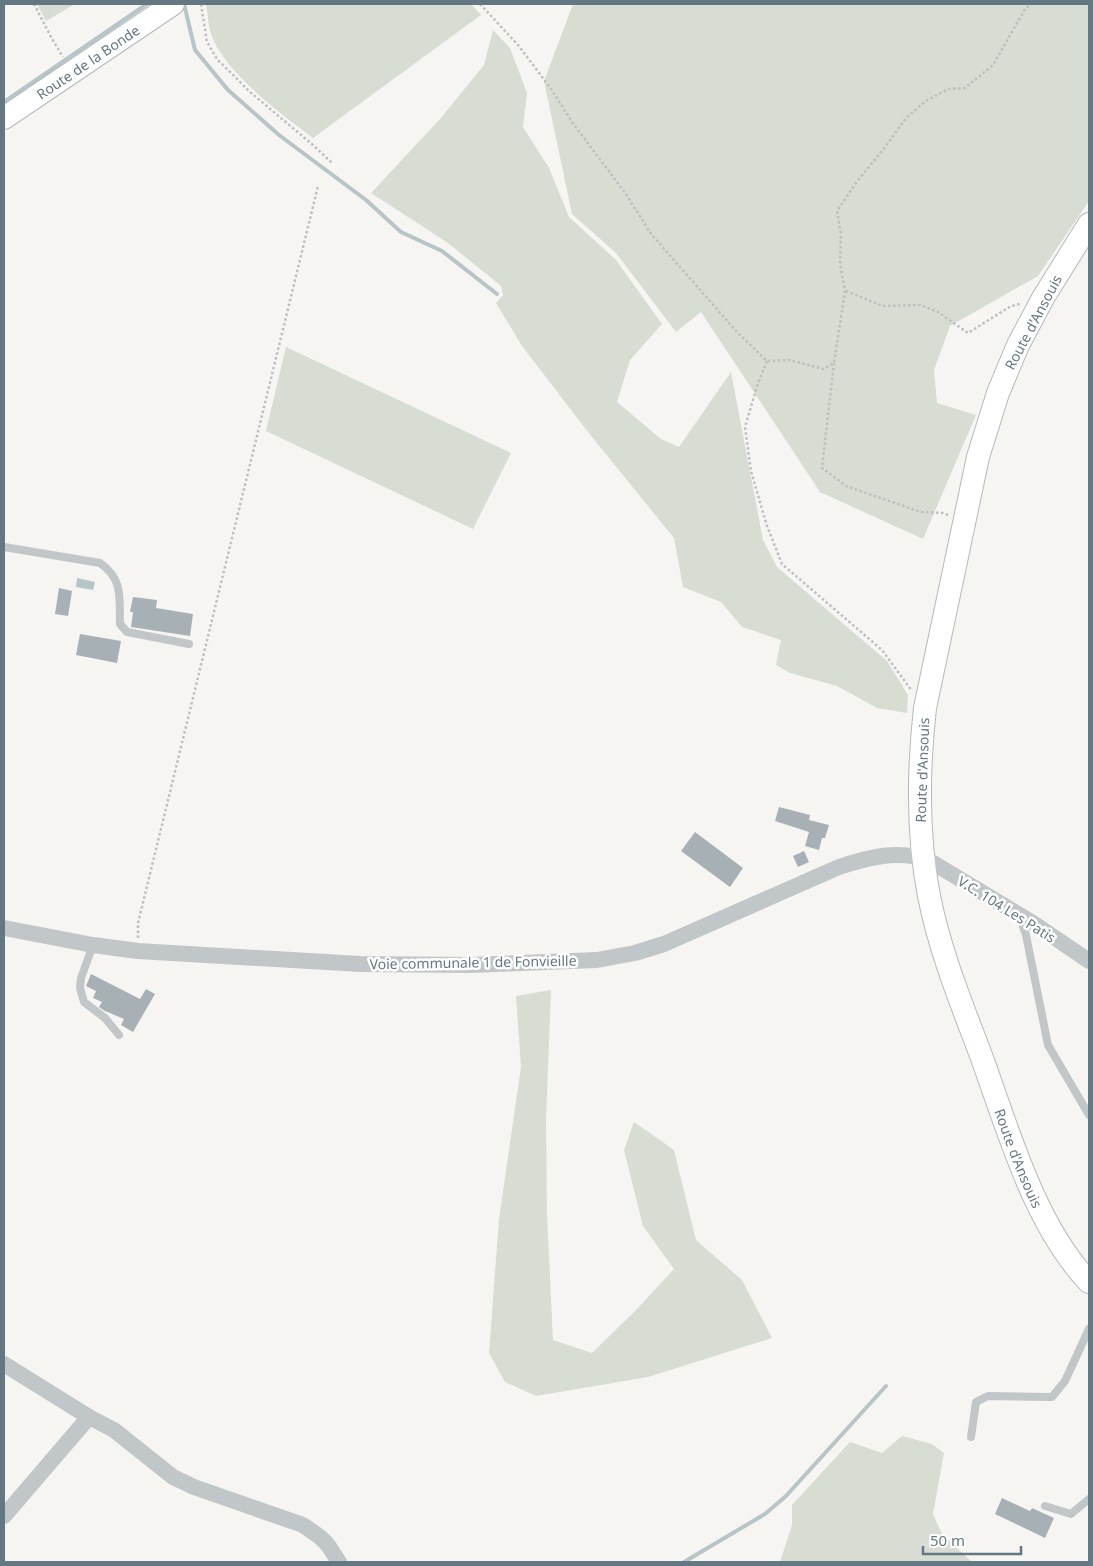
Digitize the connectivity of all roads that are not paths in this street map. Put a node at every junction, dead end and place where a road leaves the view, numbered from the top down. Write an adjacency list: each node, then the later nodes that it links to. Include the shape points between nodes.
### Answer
1 (171, 5): 2 (street, Route de la Bonde)
2 (4, 118)
3 (1089, 224): 6 (street, Route d'Ansouis, via 1018,345 998,393 978,457 925,708 919,792)
4 (4, 547): 5 (lane, via 100,563 115,578 120,624 127,632)
5 (188, 644)
6 (924, 858): 7 (street, V.C. 104 Les Patis); 9 (street, Voie communale 1 de Fonvieille, via 901,854 866,858 664,944 598,960 469,965 360,964); 13 (street, Route d'Ansouis, via 929,896 945,957 1016,1152 1060,1245)
7 (1019, 914): 10 (street, V.C. 104 Les Patis); 12 (lane, via 1048,1045)
8 (4, 928): 9 (street, Voie communale 1 de Fonvieille)
9 (93, 946): 11 (lane, via 81,978 84,1002 105,1018)
10 (1089, 961)
11 (119, 1035)
12 (1089, 1115)
13 (1089, 1282)
14 (1089, 1330): 17 (lane, via 1065,1381 1052,1397 988,1396 976,1402)
15 (4, 1364): 16 (street)
16 (89, 1416): 20 (street); 21 (street, via 114,1430 174,1477 303,1525 324,1541)
17 (971, 1437)
18 (1089, 1499): 19 (lane, via 1071,1514)
19 (1045, 1506)
20 (4, 1516)
21 (339, 1562)

